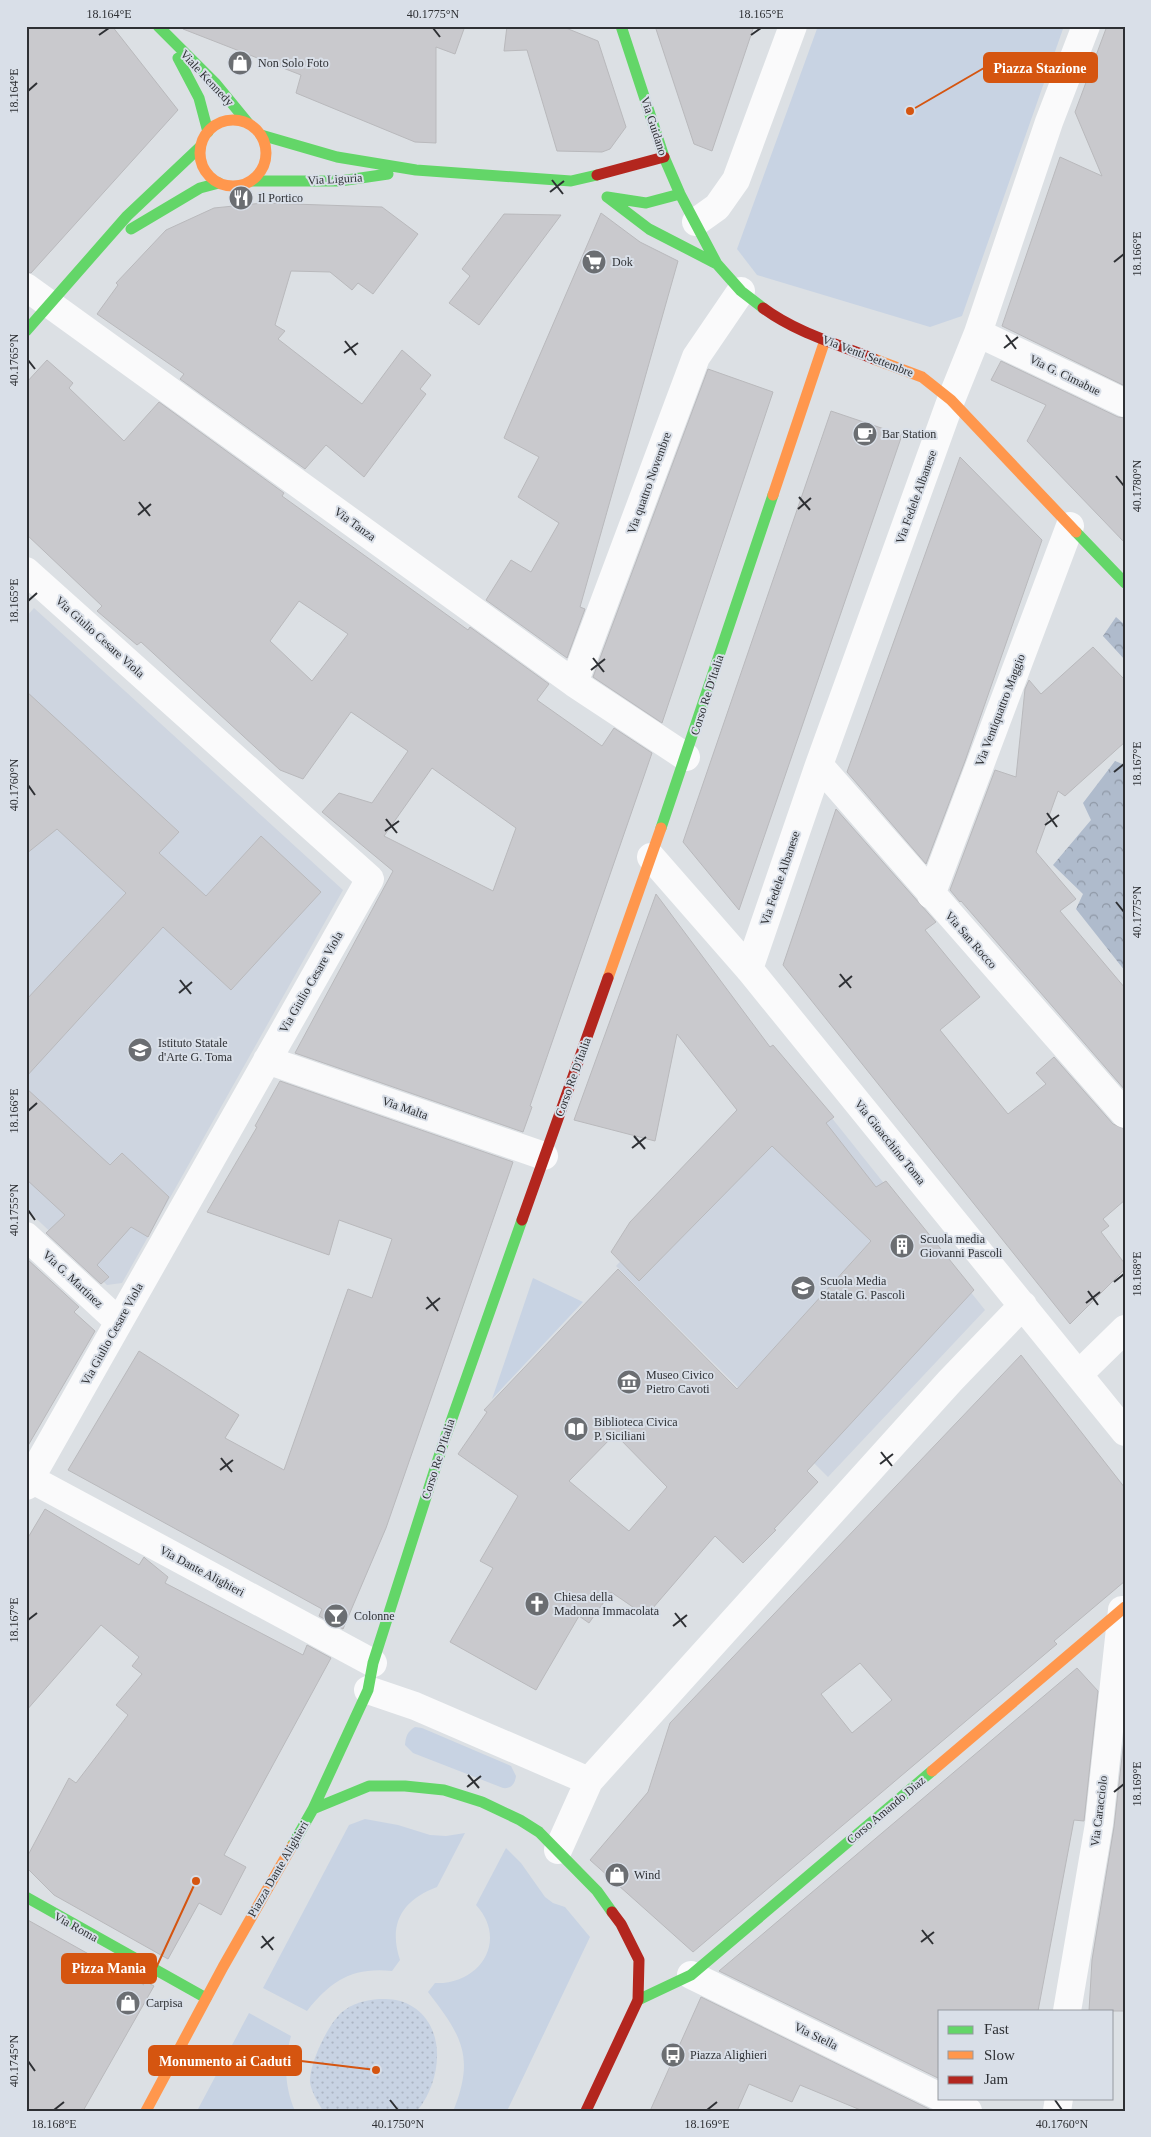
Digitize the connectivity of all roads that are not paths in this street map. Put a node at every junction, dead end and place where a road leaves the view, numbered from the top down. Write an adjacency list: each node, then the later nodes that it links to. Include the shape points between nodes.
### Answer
1 (621, 26): 9 (main road, Via Guidano)
2 (792, 26): 16 (street, via 736,180 717,207)
3 (1086, 26): 23 (street, Via Fedele Albanese, via 1049,122)
4 (162, 30): 5 (main road, Viale Kennedy, via 216,84); 6 (main road, Viale Kennedy, via 199,98)
5 (248, 123): 6 (main road, via 234,120 219,122); 7 (main road)
6 (208, 132): 8 (main road)
7 (261, 135): 10 (main road, Via Liguria, via 337,157); 11 (main road, via 266,151 263,168)
8 (200, 147): 13 (main road, via 201,161 208,174); 17 (main road, via 127,216)
9 (664, 156): 12 (main road); 15 (main road, Via Guidano)
10 (416, 170): 11 (main road, Via Liguria, via 340,181); 12 (main road, Via Liguria)
11 (252, 181): 13 (main road, via 236,186)
12 (572, 181): 14 (main road)
13 (219, 183): 17 (main road, via 200,188)
14 (599, 192): 15 (main road, via 646,203); 18 (main road, via 649,229)
15 (680, 194): 16 (main road, Via Guidano)
16 (696, 222): 18 (main road, Via Venti Settembre)
17 (98, 250): 21 (main road)
18 (717, 264): 20 (main road, Via Venti Settembre)
19 (26, 286): 21 (street, Via Tanza)
20 (741, 291): 24 (main road, Via Venti Settembre, via 776,318); 30 (street, Via quattro Novembre, via 696,357)
21 (50, 304): 22 (main road); 30 (street, Via Tanza)
22 (26, 331)
23 (978, 333): 25 (street, Via Fedele Albanese); 26 (street, Via G. Cimabue)
24 (825, 340): 25 (main road, Via Venti Settembre, via 922,377); 31 (main road, Corso Re D'Italia)
25 (950, 400): 27 (main road, Via Venti Settembre); 32 (street, Via Fedele Albanese)
26 (1125, 403)
27 (1070, 526): 29 (main road, Via Venti Settembre); 34 (street, Via Ventiquattro Maggio)
28 (29, 580): 36 (street, Via Giulio Cesare Viola, via 370,879)
29 (1125, 583)
30 (574, 683): 31 (street, Via Tanza)
31 (686, 757): 33 (main road, Corso Re D'Italia)
32 (819, 765): 34 (street, Via San Rocco); 35 (street, Via Fedele Albanese)
33 (651, 857): 35 (street, Via Gioacchino Toma); 38 (main road, Corso Re D'Italia)
34 (931, 895): 37 (street, Via San Rocco)
35 (749, 969): 40 (street, Via Gioacchino Toma)
36 (267, 1060): 38 (street, Via Malta); 41 (street, Via Giulio Cesare Viola)
37 (1125, 1114)
38 (544, 1156): 47 (main road, Corso Re D'Italia, via 442,1447)
39 (26, 1236): 41 (street, Via G. Martinez)
40 (1023, 1304): 43 (street, Via Gioacchino Toma); 49 (street)
41 (119, 1322): 45 (street, Via Giulio Cesare Viola)
42 (1125, 1329): 43 (street)
43 (1078, 1374): 44 (street, Via Gioacchino Toma)
44 (1125, 1432)
45 (28, 1483): 47 (street, Via Dante Alighieri)
46 (1124, 1610): 53 (main road, Corso Amando Diaz); 56 (street, Via Caracciolo, via 1099,1824)
47 (373, 1663): 48 (main road, Corso Re D'Italia)
48 (368, 1690): 49 (street, via 415,1706); 50 (main road, Corso Re D'Italia)
49 (589, 1780): 51 (street)
50 (312, 1809): 51 (main road, Piazza Dante Alighieri, via 369,1786 444,1790 482,1802 520,1820); 54 (main road, Piazza Dante Alighieri)
51 (558, 1850): 55 (main road, Piazza Dante Alighieri, via 597,1891 621,1924 639,1960)
52 (26, 1897): 54 (main road, Via Roma)
53 (691, 1975): 55 (main road, Corso Amando Diaz); 57 (street, Via Stella)
54 (206, 1998): 59 (main road, Piazza Dante Alighieri)
55 (638, 2000): 60 (main road, Piazza Dante Alighieri)
56 (1067, 2010)
57 (938, 2097)
58 (945, 2100): 61 (street, Via Stella)
59 (146, 2111)
60 (586, 2111)
61 (968, 2111)

